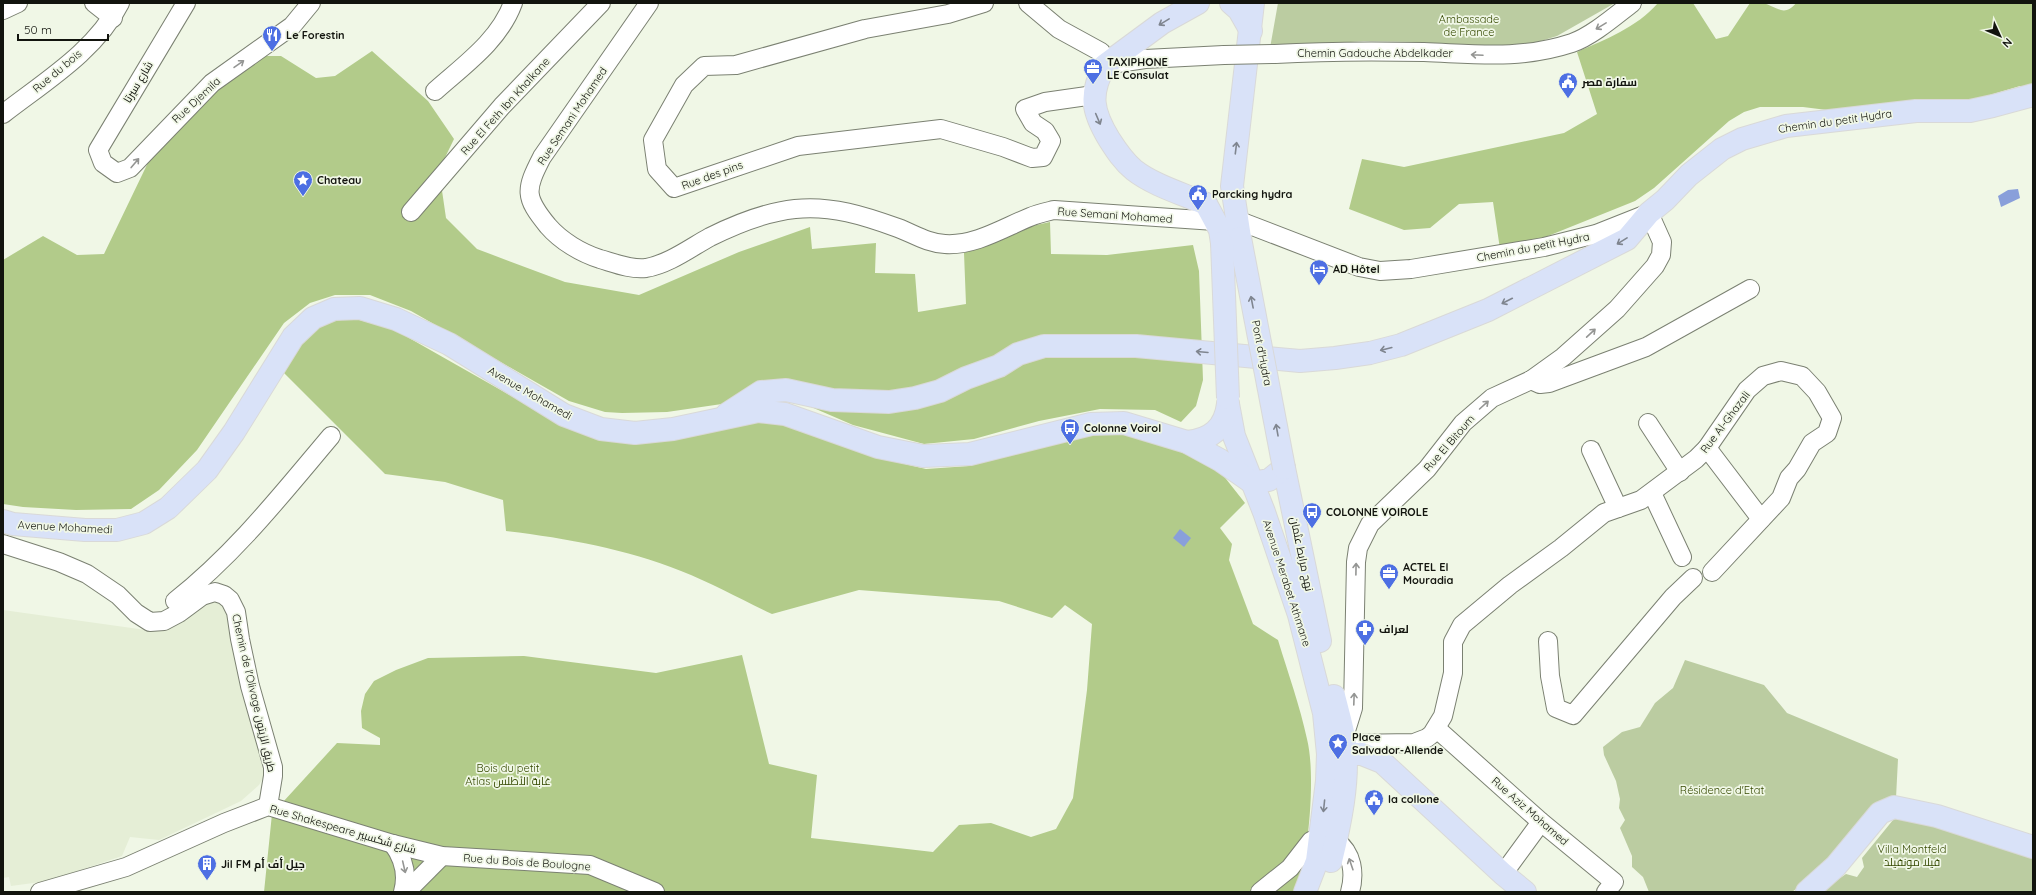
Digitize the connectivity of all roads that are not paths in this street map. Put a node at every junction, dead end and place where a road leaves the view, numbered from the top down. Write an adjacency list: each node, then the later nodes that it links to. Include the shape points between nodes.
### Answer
1 (18, 3): 15 (street)
2 (94, 3): 16 (street)
3 (186, 3): 23 (street, شارع سيرتا, via 98,150)
4 (311, 3): 23 (street, Rue Djemila, one-way to 4, via 117,173 130,168 212,83 292,26)
5 (513, 3): 19 (street, via 507,18 492,38)
6 (602, 3): 25 (street, Rue El Feth Ibn Khalkane, via 502,106)
7 (649, 3): 27 (street, Rue Semani Mohamed, via 546,151 530,182 530,199 536,211 555,234 587,255 625,267 645,268 668,261 711,237 757,217 796,209 838,209 899,228 930,242 946,245 977,240 1032,216 1054,210)
8 (984, 3): 21 (street, Rue des pins, via 948,14 865,29 736,65 704,66 684,85 653,140 657,170 674,188 798,146 941,129 1032,158 1044,157 1051,141 1045,131 1033,123 1025,109 1045,102)
9 (1028, 3): 18 (street, via 1059,28 1102,52)
10 (1198, 3): 18 (main road, one-way to 18, via 1162,23)
11 (1231, 3): 17 (main road, via 1239,10)
12 (1253, 3): 17 (main road)
13 (1260, 3): 17 (main road)
14 (1632, 3): 18 (street, Chemin Gadouche Abdelkader, one-way to 18, bridge, via 1606,23 1574,42 1537,53 1490,56 1424,52 1324,51 1145,60)
15 (3, 10)
16 (116, 10): 22 (street, Rue du bois, via 88,45 57,74)
17 (1251, 31): 24 (main road, one-way to 17)
18 (1105, 65): 21 (main road)
19 (435, 91)
20 (2033, 94): 26 (main road, Chemin du petit Hydra, via 1970,111 1916,111 1786,126 1742,138 1722,149 1689,175)
21 (1094, 95): 27 (main road, one-way to 27, via 1094,110 1098,121 1124,160 1135,170)
22 (3, 114)
23 (103, 163)
24 (1232, 186): 27 (main road); 27 (main road, via 1218,199)
25 (411, 212)
26 (1649, 213): 28 (street, Chemin du petit Hydra, via 1596,234 1544,247 1411,269 1380,271 1359,267); 30 (street, Rue El Bitoum, one-way to 26, via 1563,357 1617,309 1659,261 1662,242); 32 (main road, one-way to 32, via 1627,239 1495,306 1401,345 1370,353 1300,361 1136,346 1044,346 1018,354 999,366 940,391 915,398 889,402 832,400 786,390 761,392)
27 (1224, 225): 28 (street, Rue Semani Mohamed); 31 (main road, bridge); 38 (main road, Pont d'Hydra, one-way to 27, bridge)
28 (1269, 233)
29 (1750, 289): 30 (street, via 1646,347 1549,383 1540,384)
30 (1531, 380): 54 (street, Rue El Bitoum, one-way to 30, via 1353,708 1356,562 1363,536 1379,513 1427,469 1463,423 1492,398)
31 (1228, 401): 35 (main road, via 1222,424 1216,432 1197,442); 40 (main road, Avenue Merabet Athmane, via 1234,436)
32 (718, 420): 35 (main road, Avenue Mohamedi, via 758,411 784,414 878,447 922,456 970,454 1091,424 1124,423); 45 (main road, Avenue Mohamedi, via 635,433 601,429 564,415 448,344 396,319 360,308 334,309 313,318 293,337 234,432 207,470 162,512 144,523 117,530 13,524)
33 (1648, 423): 39 (street)
34 (331, 436): 50 (street, via 248,534 202,580)
35 (1187, 442): 40 (main road, Avenue Mohamedi, via 1220,460)
36 (1707, 448): 39 (street, Rue Al-Ghazali); 44 (street); 44 (street, Rue Al-Ghazali, via 1747,390 1763,376 1781,371 1802,376 1816,392 1832,418 1827,432 1812,443 1789,478 1781,498)
37 (1591, 450): 43 (street)
38 (1284, 468): 40 (main road, via 1269,480); 42 (main road, نهج مرابط عثمان)
39 (1680, 472): 41 (street, Rue Al-Ghazali)
40 (1250, 481): 42 (main road, Avenue Mohamedi); 54 (main road, Avenue Merabet Athmane, via 1264,512 1304,630 1324,713)
41 (1652, 493): 43 (street, Rue Al-Ghazali); 47 (street)
42 (1292, 504): 51 (main road, نهج مرابط عثمان)
43 (1618, 508): 53 (street, Rue Al-Ghazali, via 1604,513 1462,625 1453,642 1453,673 1443,716)
44 (1761, 518): 48 (street, Rue Al-Ghazali)
45 (3, 521)
46 (3, 544): 50 (street, via 87,574 118,595 136,613)
47 (1682, 557)
48 (1712, 572)
49 (1693, 578): 52 (street, via 1673,597 1573,715 1556,708 1550,676)
50 (150, 622): 55 (street, Chemin de l'Olivage طريق الزيتون, via 164,621 202,596 215,592 230,600 236,612 250,686 273,767)
51 (1320, 640): 54 (main road, Avenue Merabet Athmane)
52 (1548, 641)
53 (1437, 729): 54 (street, via 1427,738 1414,742); 56 (street, Rue Aziz Mohamed)
54 (1339, 754): 57 (main road); 61 (main road, via 1384,774 1424,802)
55 (268, 806): 58 (street, Rue Shakespeare شارع شكسبير); 63 (street, Rue Shakespeare شارع شكسبير, via 126,867)
56 (1540, 822): 61 (street); 70 (street, Rue Aziz Mohamed, via 1614,882)
57 (1328, 838): 65 (street, via 1311,841 1280,878); 66 (main road); 67 (main road); 68 (street, one-way to 57, via 1353,870 1346,853)
58 (393, 844): 60 (street, Rue Shakespeare شارع شكسبير); 62 (street, one-way to 62, via 404,863)
59 (2033, 847): 71 (main road, via 1937,816 1894,807 1880,813 1836,866)
60 (442, 856): 62 (street); 64 (street, Rue du Bois de Boulogne, via 590,865)
61 (1503, 874): 69 (main road)
62 (410, 889)
63 (40, 892)
64 (655, 892)
65 (1260, 892)
66 (1305, 892)
67 (1322, 892)
68 (1350, 892)
69 (1525, 892)
70 (1606, 892)
71 (1807, 892)

